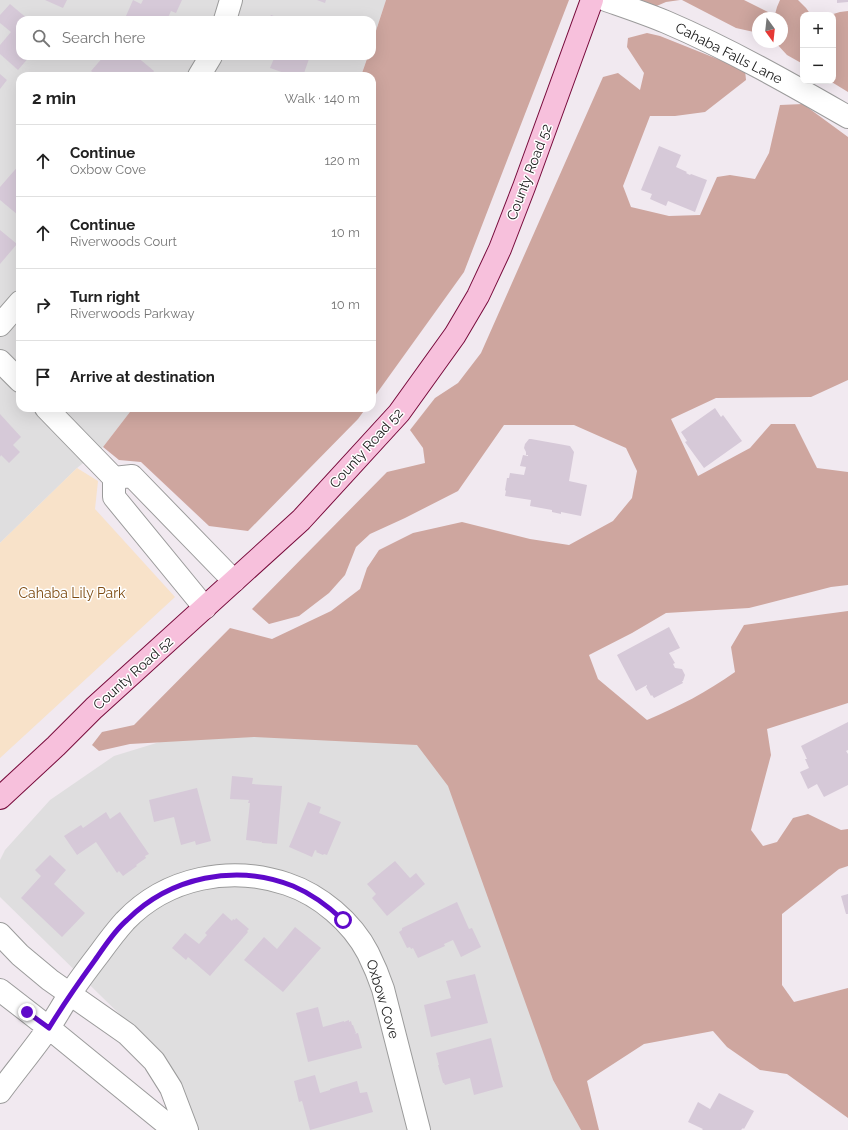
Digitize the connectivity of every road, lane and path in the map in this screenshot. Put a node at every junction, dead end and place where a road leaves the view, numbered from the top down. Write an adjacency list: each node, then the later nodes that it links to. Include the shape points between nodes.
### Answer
1 (231, 0): 3 (street)
2 (597, 0): 6 (street, Cahaba Falls Lane, via 665,22 724,48); 13 (main road, County Road 52, via 500,249 478,296 455,335 399,413 301,520)
3 (226, 16)
4 (209, 60): 5 (street)
5 (201, 72)
6 (848, 117)
7 (16, 307): 8 (street)
8 (0, 325)
9 (0, 361): 10 (street)
10 (16, 377)
11 (50, 412): 12 (street)
12 (114, 478): 13 (street, via 132,476); 14 (street, via 114,497)
13 (234, 581): 14 (main road, County Road 52)
14 (205, 608): 15 (main road, County Road 52, via 94,708)
15 (0, 798)
16 (0, 934): 18 (street, via 20,956)
17 (0, 990): 19 (street)
18 (70, 994): 19 (street, Oxbow Cove); 22 (street, via 127,1034 154,1061 171,1088); 23 (street, Oxbow Cove, via 126,920 157,896 175,887 213,876 233,875 267,878 293,886 328,906 343,920 368,952 383,989)
19 (49, 1028): 20 (street, Oxbow Cove); 21 (street)
20 (0, 1092)
21 (174, 1130)
22 (188, 1130)
23 (419, 1130)

